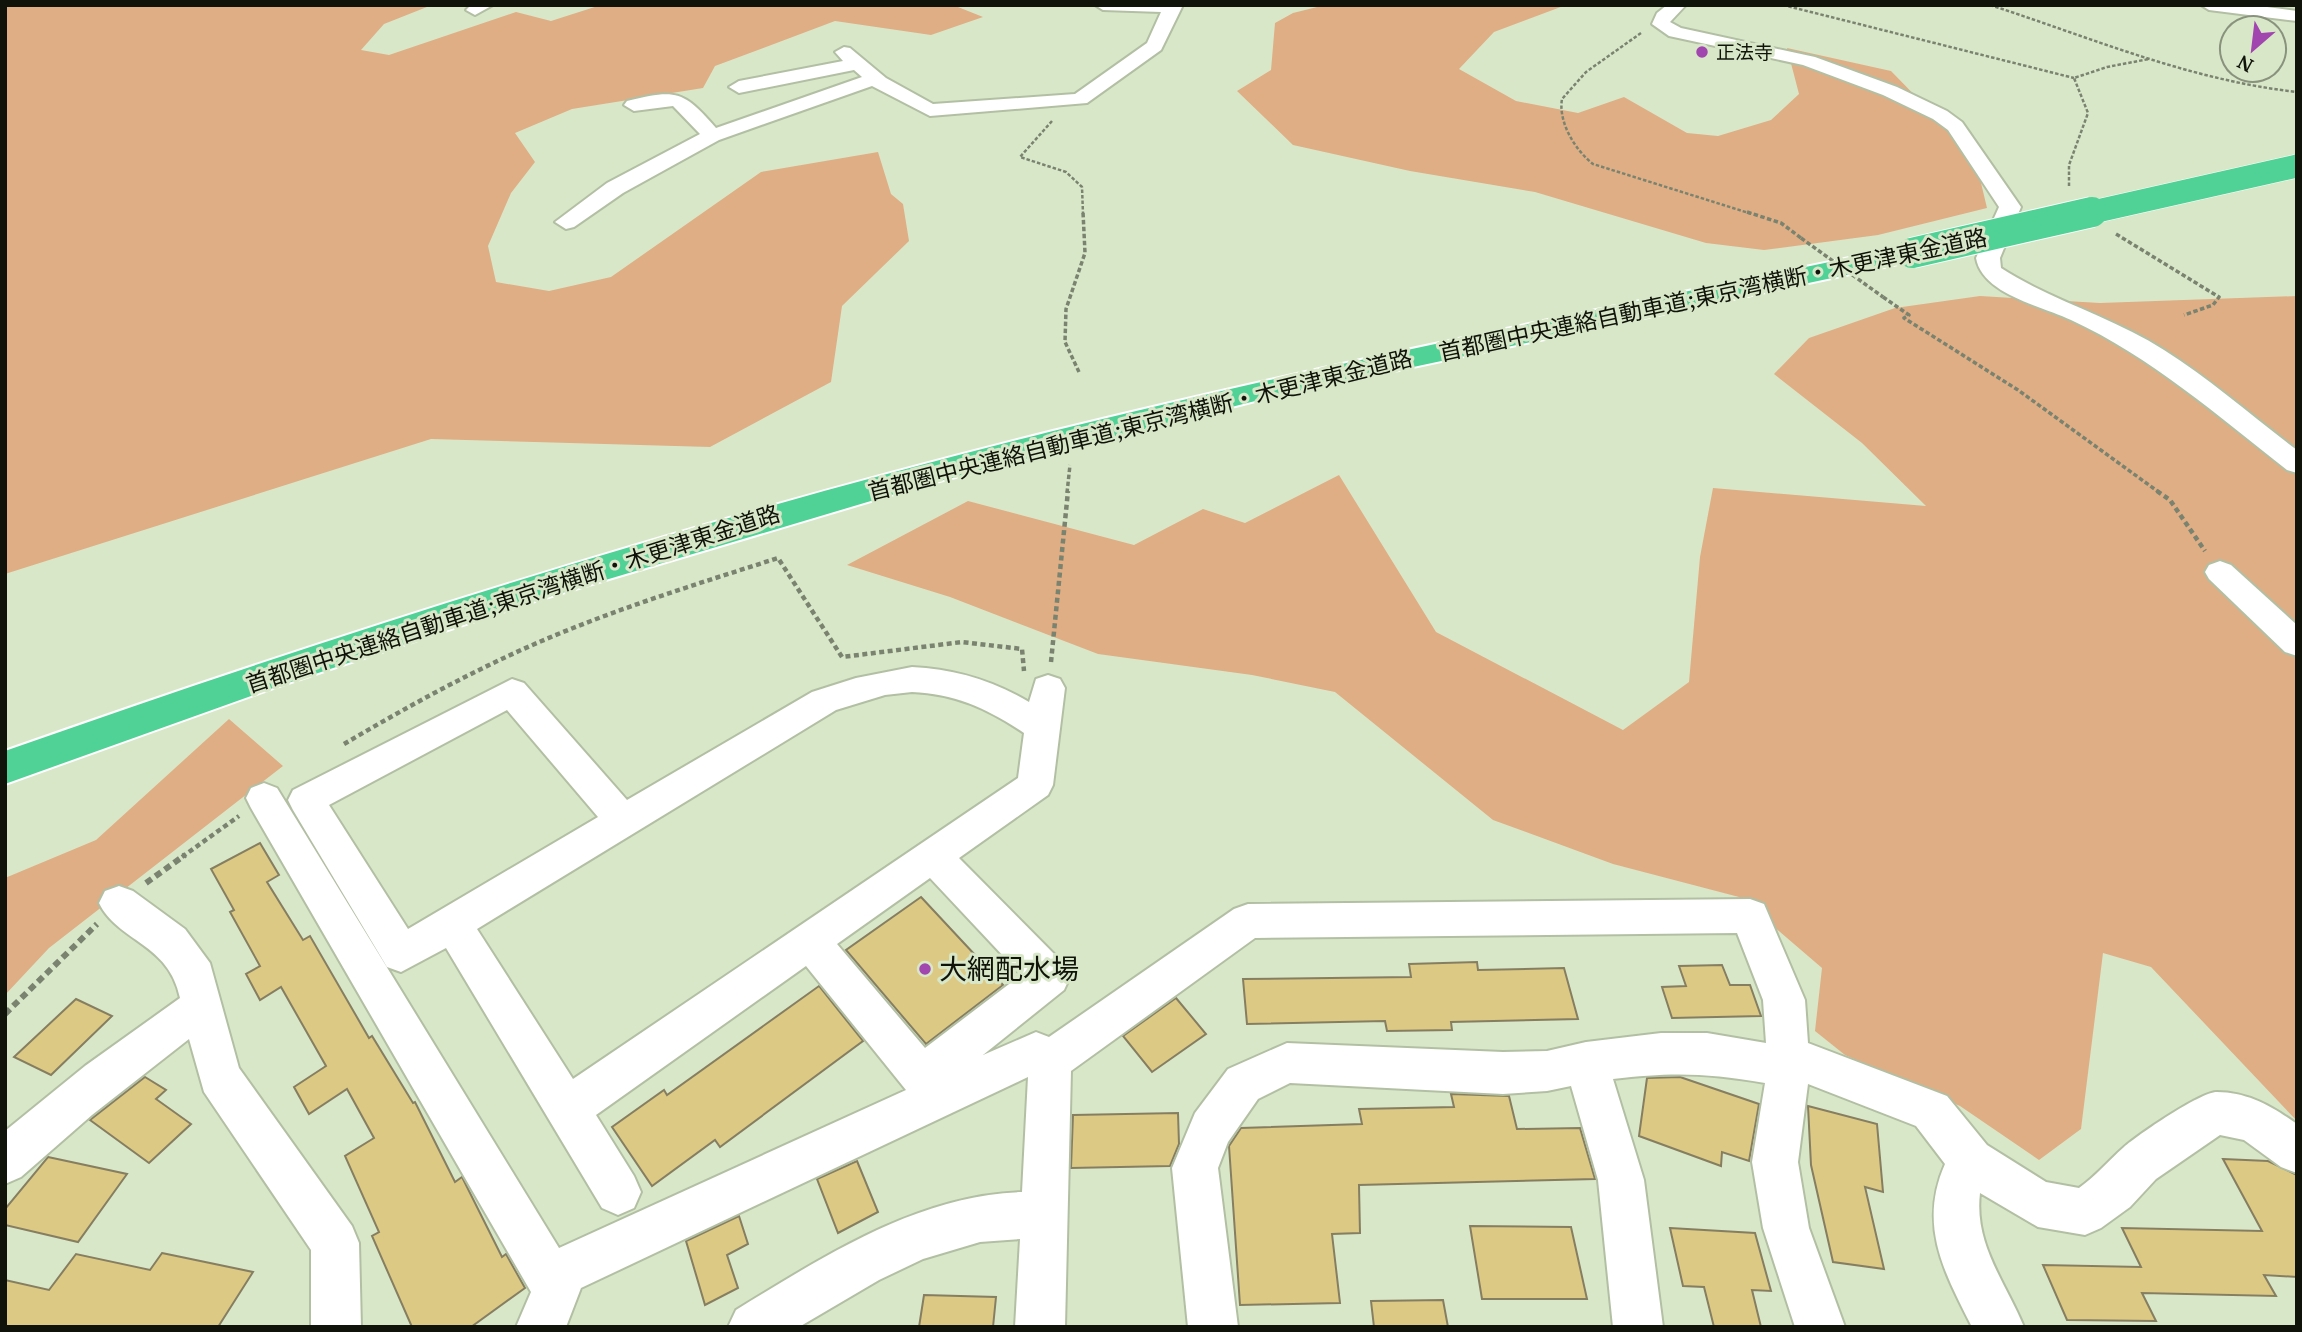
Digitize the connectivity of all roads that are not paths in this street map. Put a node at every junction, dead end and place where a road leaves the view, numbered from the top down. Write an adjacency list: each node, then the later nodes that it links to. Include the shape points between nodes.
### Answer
1 (1103, 5): 3 (street)
2 (2209, 5): 5 (street)
3 (1173, 6): 6 (street, via 1155,46 1080,99 930,110)
4 (1670, 11): 12 (street, via 1661,24 1675,32 1808,61 1890,91 1955,126 2010,207 1988,258 1990,271 2155,355)
5 (2297, 16)
6 (874, 79): 7 (street, via 850,58); 9 (street)
7 (738, 86)
8 (634, 105): 9 (street, via 679,99)
9 (712, 136): 11 (street, via 615,188)
10 (2297, 166): 17 (highway, 首都圏中央連絡自動車道;東京湾横断・木更津東金道路, bridge, via 1052,441 558,579)
11 (566, 222)
12 (2297, 464)
13 (2220, 572): 14 (street)
14 (2297, 644)
15 (1048, 688): 16 (street)
16 (1043, 728): 19 (street, via 974,688 938,680 899,679 860,687 824,701); 20 (street, via 1035,785)
17 (5, 768)
18 (264, 798): 35 (street)
19 (622, 821): 22 (street); 22 (street, via 512,692 306,800 401,954)
20 (933, 856): 23 (street); 25 (street, via 1050,977)
21 (119, 903): 24 (street, via 171,941 196,976)
22 (452, 923): 29 (street)
23 (810, 941): 25 (street, via 922,1077); 29 (street)
24 (201, 1007): 31 (street, via 57,1113); 36 (street, via 219,1077 335,1243)
25 (1009, 1010): 26 (street)
26 (1050, 1061): 28 (street, via 1248,921 1750,916 1784,1000); 34 (street); 35 (street, via 1036,1052 564,1271)
27 (1586, 1062): 28 (street, via 1661,1053); 39 (street, via 1503,1073 1287,1063 1243,1084 1211,1128 1195,1168); 40 (street, via 1621,1180)
28 (1789, 1062): 32 (street, via 1931,1111); 41 (street, via 1775,1162 1786,1228)
29 (567, 1109): 33 (street)
30 (2297, 1151): 32 (street, via 2253,1120 2215,1113 2140,1163 2085,1213 2038,1203)
31 (5, 1161)
32 (1971, 1161): 42 (street, via 1956,1195 1956,1231 1970,1272)
33 (618, 1192)
34 (1044, 1215): 37 (street, via 981,1219 920,1237); 38 (street)
35 (549, 1308)
36 (336, 1327)
37 (753, 1327)
38 (1040, 1327)
39 (1213, 1327)
40 (1638, 1327)
41 (1820, 1327)
42 (1999, 1327)

